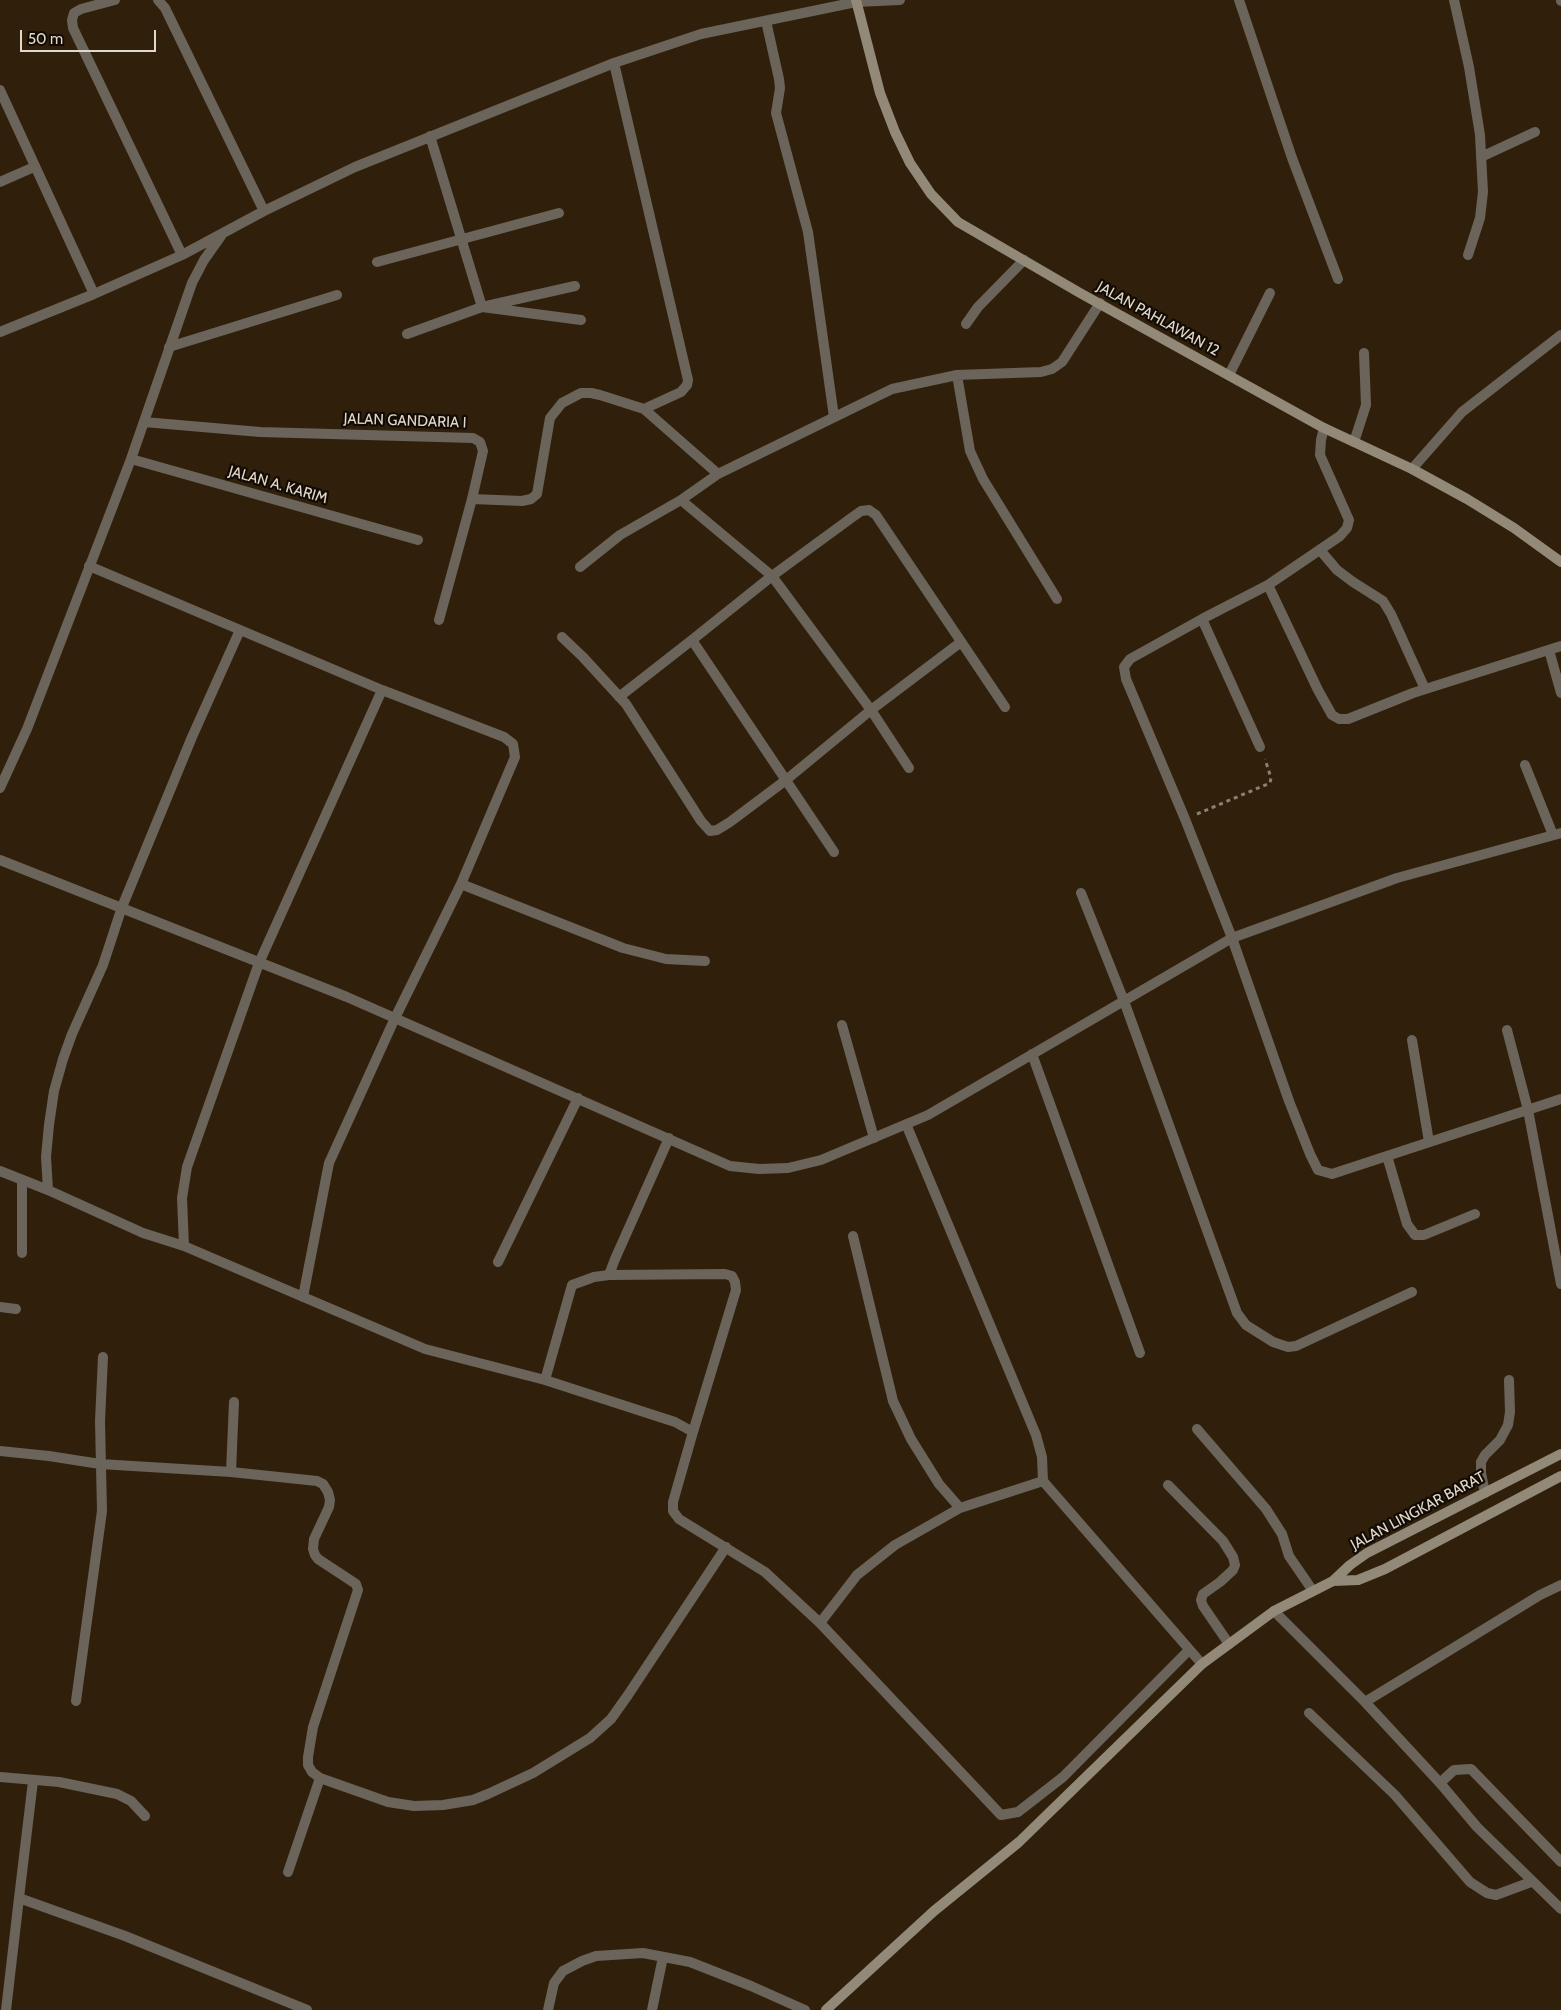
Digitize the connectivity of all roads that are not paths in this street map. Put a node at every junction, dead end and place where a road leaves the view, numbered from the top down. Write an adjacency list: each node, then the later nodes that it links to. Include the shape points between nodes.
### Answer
1 (115, 0): 19 (street, via 74,13 73,28)
2 (158, 0): 15 (street)
3 (900, 0): 6 (street)
4 (1239, 0): 23 (street, via 1292,158)
5 (1454, 0): 12 (street, via 1469,67)
6 (856, 1): 7 (street); 21 (street, JALAN PAHLAWAN 12, via 880,93 910,163 931,194 958,222)
7 (766, 21): 8 (street, via 701,34); 40 (street, via 780,88 776,114 808,232)
8 (614, 63): 11 (street); 39 (street, via 688,380 681,392)
9 (0, 90): 13 (street)
10 (1536, 132): 12 (street)
11 (430, 136): 15 (street, via 355,167); 18 (street)
12 (1481, 157): 20 (street, via 1483,192 1480,218)
13 (34, 167): 14 (street); 26 (street)
14 (0, 182)
15 (264, 211): 17 (street)
16 (559, 213): 18 (street)
17 (221, 235): 19 (street); 35 (street, via 192,283)
18 (462, 238): 22 (street); 29 (street)
19 (182, 255): 26 (street)
20 (1468, 255)
21 (1024, 260): 28 (street, JALAN PAHLAWAN 12); 31 (street, via 978,307)
22 (378, 262)
23 (1338, 279)
24 (575, 286): 29 (street)
25 (1270, 293): 38 (street)
26 (94, 294): 32 (street)
27 (337, 295): 35 (street)
28 (1100, 303): 37 (street, via 1062,362 1052,369); 38 (street, JALAN PAHLAWAN 12)
29 (482, 307): 30 (street); 33 (street)
30 (581, 320)
31 (966, 324)
32 (0, 332)
33 (407, 334)
34 (1561, 335): 45 (street, via 1462,412)
35 (169, 347): 41 (street)
36 (1364, 354): 43 (street, via 1366,405)
37 (957, 375): 40 (street, via 892,389); 56 (street, via 970,451 983,479)
38 (1230, 375): 42 (street, JALAN PAHLAWAN 12)
39 (644, 409): 46 (street); 47 (street, via 591,393 572,396 555,409 550,418 537,494 531,500 522,501)
40 (834, 417): 46 (street)
41 (144, 422): 44 (street); 47 (street, JALAN GANDARIA I, via 260,432 473,438 480,442 483,451)
42 (1324, 428): 43 (street, JALAN PAHLAWAN 12); 50 (street, via 1320,455 1349,520 1348,528)
43 (1354, 442): 45 (street, JALAN PAHLAWAN 12)
44 (131, 459): 49 (street, JALAN A. KARIM); 52 (street)
45 (1412, 469): 51 (street, JALAN PAHLAWAN 12, via 1514,528)
46 (718, 474): 48 (street)
47 (472, 499): 58 (street, JALAN GANDARIA I)
48 (680, 500): 53 (street, via 620,536); 54 (street)
49 (418, 540)
50 (1320, 550): 55 (street); 65 (street, via 1337,570 1383,601)
51 (1561, 562)
52 (90, 566): 59 (street); 75 (street, via 27,729)
53 (580, 566)
54 (772, 576): 61 (street); 62 (street, via 861,510 869,510 876,515); 70 (street)
55 (1268, 585): 57 (street); 65 (street, via 1318,690 1336,718 1348,719)
56 (1057, 599)
57 (1202, 619): 71 (street); 82 (street, via 1130,659 1124,667 1126,679)
58 (439, 620)
59 (240, 630): 66 (street); 81 (street, via 192,736)
60 (562, 638): 68 (street)
61 (692, 640): 68 (street); 74 (street)
62 (961, 642): 69 (street); 70 (street)
63 (1561, 646): 64 (street)
64 (1549, 650): 65 (street); 67 (street)
65 (1425, 689)
66 (382, 690): 79 (street, via 504,737 513,744 515,757); 84 (street)
67 (1561, 693)
68 (619, 697): 74 (street, via 710,831 730,822)
69 (1005, 707)
70 (871, 710): 73 (street); 74 (street)
71 (1260, 747)
72 (1524, 765): 76 (street)
73 (909, 768)
74 (786, 780): 77 (street)
75 (0, 788)
76 (1557, 834): 82 (street, via 1397,878)
77 (834, 852)
78 (0, 860): 81 (street)
79 (461, 884): 83 (street, via 623,948 666,959); 86 (street)
80 (1081, 893): 85 (street)
81 (122, 907): 84 (street); 101 (street, via 103,965 72,1034 54,1090 46,1157)
82 (1232, 938): 85 (street); 98 (street, via 1289,1101 1318,1170 1332,1174)
83 (706, 961)
84 (259, 963): 86 (street); 104 (street, via 187,1167 182,1198)
85 (1124, 1001): 90 (street); 109 (street, via 1237,1313 1246,1325 1273,1342 1296,1346)
86 (395, 1018): 91 (street); 110 (street, via 329,1164)
87 (842, 1026): 96 (street)
88 (1507, 1030): 93 (street)
89 (1412, 1040): 97 (street)
90 (1032, 1054): 94 (street, via 928,1115); 113 (street)
91 (578, 1098): 95 (street); 106 (street)
92 (1561, 1099): 93 (street)
93 (1528, 1110): 97 (street); 108 (street)
94 (906, 1124): 96 (street); 125 (street, via 1036,1434 1042,1457)
95 (669, 1138): 96 (street, via 730,1166 759,1169 788,1168 821,1160); 107 (street)
96 (874, 1138)
97 (1429, 1142): 98 (street)
98 (1387, 1156): 102 (street, via 1407,1224 1415,1234 1424,1235)
99 (0, 1171): 100 (street)
100 (22, 1180): 101 (street); 105 (street)
101 (48, 1190): 104 (street, via 144,1233)
102 (1475, 1214)
103 (853, 1236): 128 (street, via 893,1401 911,1439 939,1484)
104 (184, 1246): 110 (street)
105 (22, 1253)
106 (498, 1262)
107 (609, 1275): 115 (street, via 594,1276 572,1286); 119 (street, via 725,1274 736,1282)
108 (1561, 1284)
109 (1412, 1292)
110 (303, 1298): 115 (street, via 425,1349)
111 (0, 1307): 112 (street)
112 (16, 1309)
113 (1140, 1353)
114 (103, 1357): 122 (street)
115 (545, 1380): 119 (street, via 675,1422)
116 (1509, 1380): 127 (street, via 1508,1425 1481,1462)
117 (234, 1402): 123 (street)
118 (1197, 1429): 132 (street, via 1266,1509 1282,1534 1289,1556)
119 (693, 1432): 129 (street, via 673,1511 679,1519)
120 (0, 1452): 122 (street)
121 (1561, 1454): 127 (street, JALAN LINGKAR BARAT)
122 (100, 1464): 123 (street); 138 (street, via 102,1511)
123 (231, 1472): 142 (street, via 323,1484 330,1496 329,1507 314,1538 314,1554 358,1588 313,1727 308,1765)
124 (1561, 1476): 130 (street, via 1385,1569 1358,1580)
125 (1043, 1482): 128 (street); 136 (street)
126 (1168, 1485): 135 (street, via 1224,1541 1233,1557 1233,1570 1200,1600)
127 (1485, 1493): 130 (street, JALAN LINGKAR BARAT, via 1367,1553)
128 (960, 1508): 134 (street, via 895,1545 857,1575)
129 (726, 1547): 134 (street, via 765,1572); 142 (street, via 611,1718 590,1738 532,1773 473,1800 414,1806 388,1802)
130 (1333, 1581): 132 (street)
131 (1561, 1585): 139 (street)
132 (1313, 1591): 133 (street)
133 (1274, 1611): 135 (street); 139 (street)
134 (820, 1623): 136 (street, via 1001,1815 1018,1812 1063,1777)
135 (1229, 1644): 137 (street)
136 (1189, 1650): 137 (street)
137 (1202, 1664): 157 (street, via 1019,1842 934,1911)
138 (76, 1701)
139 (1365, 1702): 144 (street)
140 (1309, 1713): 148 (street, via 1395,1795 1470,1882 1496,1895)
141 (0, 1777): 143 (street)
142 (320, 1778): 147 (street)
143 (33, 1781): 145 (street, via 59,1782 117,1794 131,1801); 149 (street)
144 (1440, 1783): 146 (street, via 1454,1770 1471,1769); 148 (street, via 1477,1827)
145 (145, 1816)
146 (1561, 1862)
147 (288, 1872)
148 (1531, 1882): 150 (street)
149 (19, 1898): 152 (street); 153 (street, via 125,1936)
150 (1561, 1909)
151 (663, 1957): 154 (street, via 643,1953 622,1954 596,1956 582,1961 563,1971 554,1983); 155 (street); 156 (street, via 690,1962)
152 (6, 2010)
153 (307, 2010)
154 (548, 2010)
155 (652, 2010)
156 (805, 2010)
157 (826, 2010)

